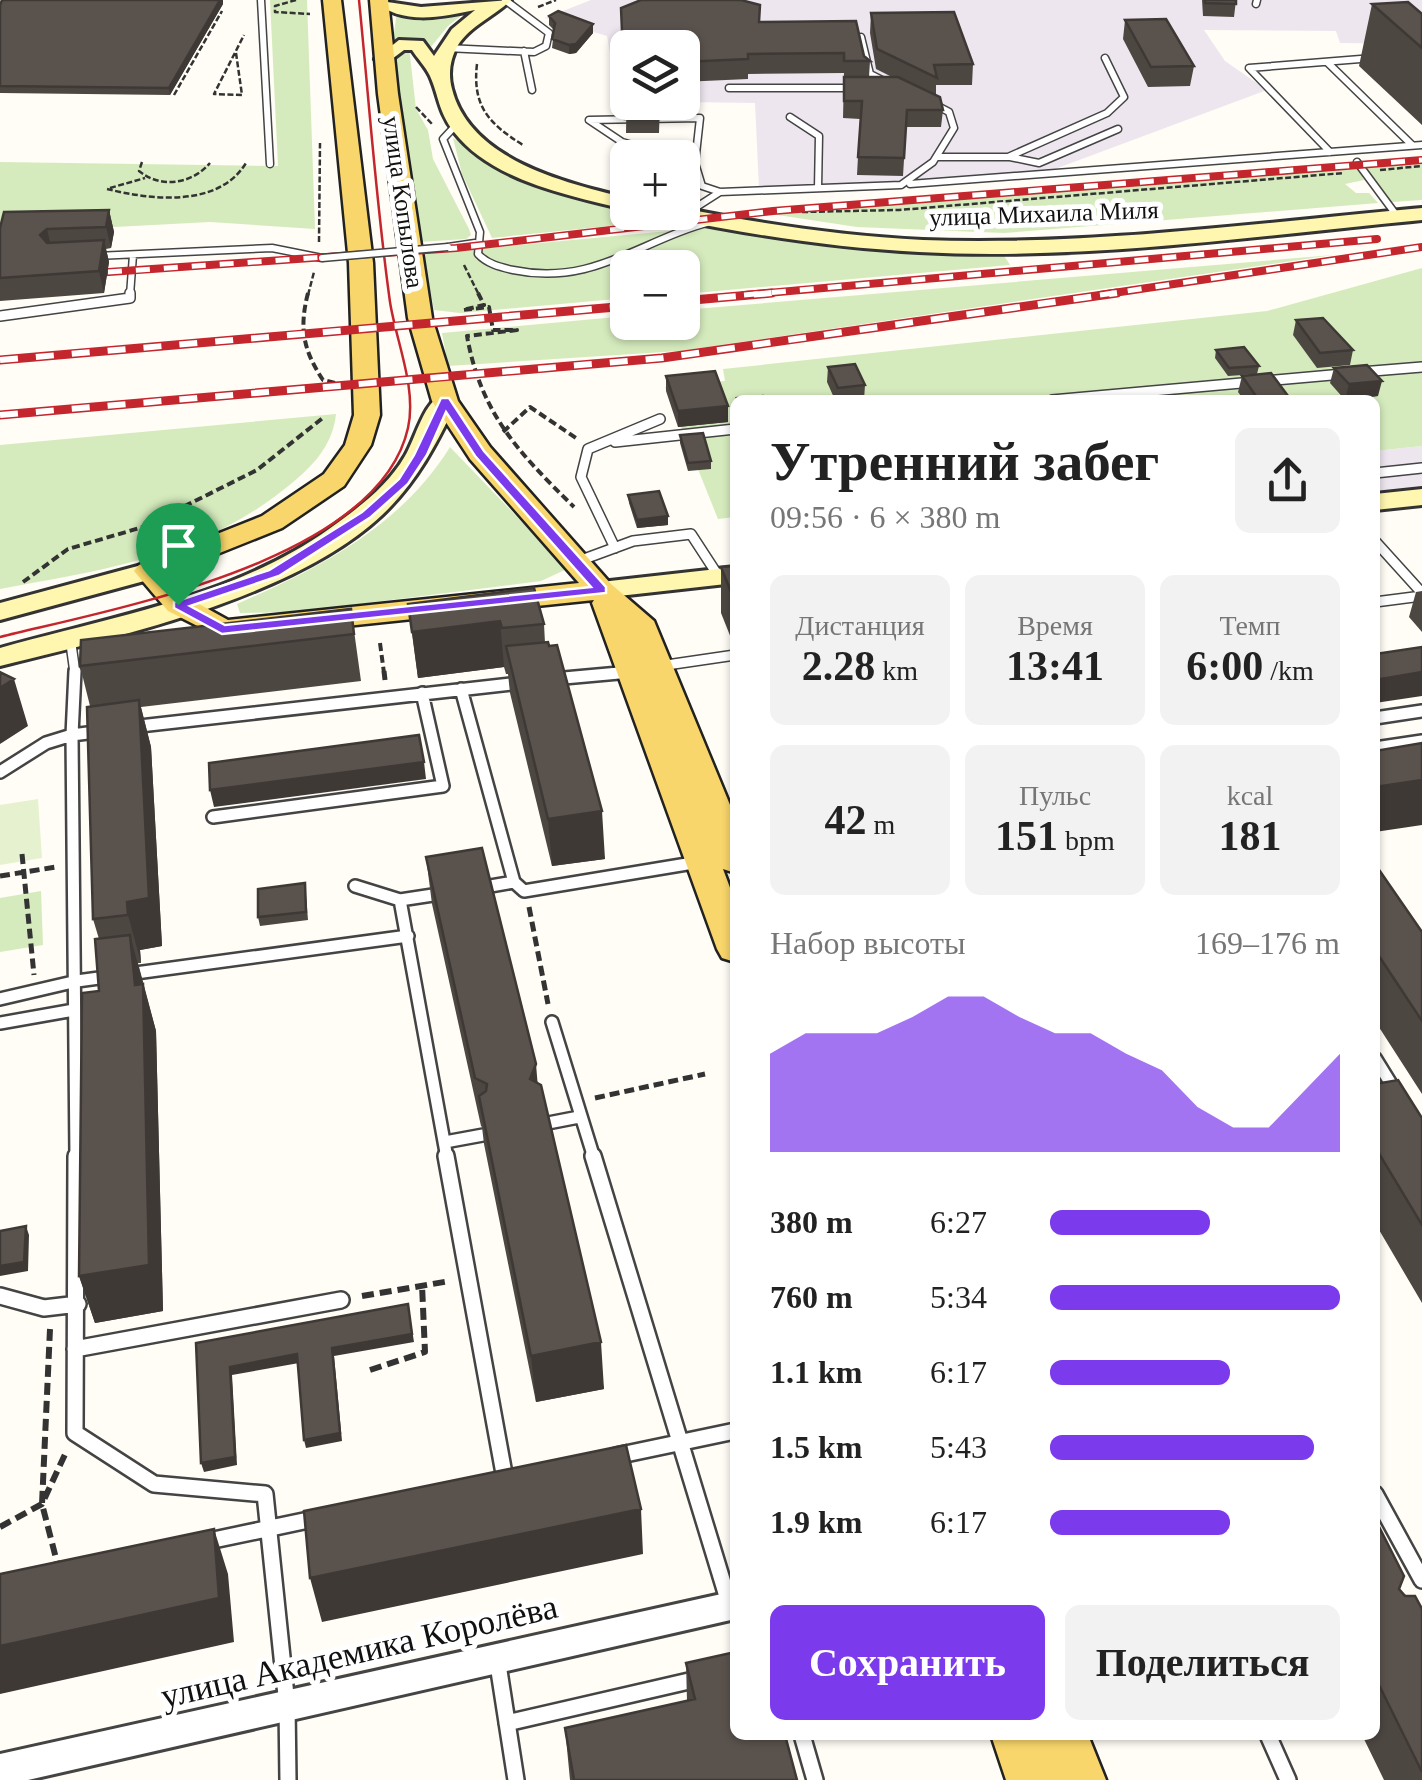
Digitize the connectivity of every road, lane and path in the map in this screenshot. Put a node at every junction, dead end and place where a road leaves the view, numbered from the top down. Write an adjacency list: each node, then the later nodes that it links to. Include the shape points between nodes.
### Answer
1 (262, 0): 40 (lane)
2 (296, 0): 3 (path, via 275,6 275,12 312,14)
3 (311, 0)
4 (332, 0): 78 (main road, улица Копылова, via 358,223 367,415 358,445 334,480 272,522)
5 (381, 0): 6 (main road, via 413,11); 14 (main road, улица Копылова)
6 (501, 0): 10 (main road); 12 (lane, via 551,36 546,46)
7 (222, 10): 23 (path)
8 (246, 32): 13 (path)
9 (861, 37): 21 (lane, via 870,74 899,88)
10 (446, 48): 11 (lane); 18 (main road)
11 (480, 49): 12 (lane); 32 (path, via 472,92 482,112)
12 (524, 51): 22 (lane)
13 (236, 52): 13 (path, via 242,95 214,94 222,80)
14 (384, 58): 18 (main road, via 399,45 417,45); 64 (main road, улица Копылова, via 420,318)
15 (1105, 58): 34 (lane, via 1124,97 1107,113)
16 (1378, 58): 17 (lane)
17 (1328, 62): 31 (lane); 33 (lane, via 1249,68)
18 (440, 77): 26 (main road, via 447,110)
19 (730, 88): 20 (lane)
20 (862, 88)
21 (880, 88)
22 (532, 90)
23 (174, 95)
24 (916, 96): 35 (lane, via 949,112 954,128)
25 (790, 117): 46 (lane, via 819,136)
26 (458, 124): 48 (main road, via 522,170); 55 (lane, via 443,139 480,232)
27 (1118, 129): 34 (lane, via 1039,163)
28 (320, 138): 58 (path)
29 (619, 140): 30 (lane, via 589,120 700,118)
30 (698, 140)
31 (1417, 145): 33 (lane)
32 (533, 152)
33 (1330, 152): 45 (lane)
34 (1008, 156): 35 (lane)
35 (939, 157): 45 (lane)
36 (142, 162): 43 (path)
37 (1357, 162): 42 (lane)
38 (210, 163): 43 (path, via 186,180)
39 (246, 163): 43 (path, via 228,184 188,195 137,197 107,188)
40 (270, 164)
41 (1422, 166): 42 (path)
42 (1366, 171): 50 (path); 52 (lane)
43 (145, 178)
44 (700, 179): 47 (lane)
45 (901, 185): 46 (lane)
46 (818, 188): 47 (lane)
47 (720, 192): 49 (lane)
48 (610, 199)
49 (700, 202)
50 (802, 212)
51 (1422, 214): 52 (main road, улица Михаила Миля)
52 (1397, 216): 54 (main road, улица Михаила Миля, via 1107,242 971,246 883,243)
53 (700, 218): 54 (main road, улица Михаила Миля)
54 (716, 221): 55 (lane, via 614,263 572,272 524,272 486,262)
55 (476, 243): 58 (lane, bridge)
56 (132, 255): 57 (lane); 58 (lane, via 272,248); 60 (lane, via 130,298)
57 (84, 257)
58 (319, 257): 62 (path, via 300,328 303,352 324,380)
59 (489, 307): 68 (path, via 492,330 517,330 467,336 482,402)
60 (0, 316)
61 (1422, 367): 63 (lane)
62 (340, 384)
63 (1108, 395)
64 (445, 400): 77 (main road, улица Копылова, via 480,453); 84 (main road, via 403,482 366,514 274,573)
65 (324, 417): 80 (path, via 257,470 143,527 68,549)
66 (660, 418): 69 (lane)
67 (730, 430): 69 (lane)
68 (503, 432): 70 (path, via 530,407); 76 (path)
69 (601, 443): 70 (lane)
70 (588, 448): 76 (lane, via 582,477)
71 (1422, 468): 72 (lane)
72 (1380, 472)
73 (1422, 496): 74 (main road)
74 (1380, 501)
75 (1380, 547): 82 (lane)
76 (615, 548): 77 (lane); 79 (lane, via 691,534)
77 (576, 562): 81 (main road, улица Копылова)
78 (149, 572): 84 (main road); 85 (main road)
79 (727, 576): 81 (main road)
80 (16, 587)
81 (601, 590): 86 (main road); 91 (main road, улица Копылова, via 639,620)
82 (1422, 594): 83 (lane)
83 (1380, 601)
84 (178, 605): 86 (main road); 87 (main road)
85 (0, 612)
86 (222, 630): 87 (main road)
87 (70, 638): 90 (main road); 97 (lane, via 76,680)
88 (380, 644): 94 (path)
89 (730, 656): 91 (lane)
90 (0, 657)
91 (647, 668): 92 (lane); 103 (main road, улица Копылова)
92 (460, 690): 93 (lane); 108 (lane)
93 (422, 693): 94 (lane); 101 (lane, via 442,786)
94 (388, 695): 97 (lane)
95 (1422, 710): 96 (lane)
96 (1380, 717)
97 (72, 735): 100 (lane, via 46,742); 104 (lane)
98 (1422, 742): 99 (lane)
99 (1380, 747)
100 (0, 772)
101 (213, 817)
102 (22, 854): 105 (path)
103 (719, 861): 108 (lane); 110 (main road, улица Копылова)
104 (73, 864): 105 (path); 112 (lane)
105 (22, 872): 106 (path); 113 (path)
106 (0, 876)
107 (356, 886): 109 (lane)
108 (519, 887): 109 (lane); 116 (path)
109 (400, 900): 111 (lane)
110 (730, 922)
111 (408, 936): 112 (lane); 124 (lane)
112 (78, 981): 113 (lane); 115 (lane)
113 (36, 990): 114 (lane)
114 (0, 999)
115 (74, 1010): 117 (lane); 129 (lane)
116 (552, 1022): 121 (lane)
117 (0, 1023)
118 (1380, 1066): 120 (lane)
119 (705, 1074): 121 (path)
120 (1401, 1100)
121 (577, 1109): 122 (lane); 135 (lane)
122 (543, 1124)
123 (482, 1136): 124 (lane)
124 (445, 1142): 125 (lane)
125 (468, 1278): 126 (path); 138 (lane)
126 (422, 1286): 128 (path); 132 (path, via 425,1352)
127 (0, 1296): 130 (lane)
128 (342, 1300): 131 (lane)
129 (78, 1304): 130 (lane); 131 (lane)
130 (51, 1307): 141 (path)
131 (75, 1348): 134 (lane)
132 (370, 1370)
133 (730, 1431): 135 (lane)
134 (75, 1434): 141 (path); 144 (lane, via 154,1484 265,1494)
135 (680, 1443): 136 (lane); 148 (lane)
136 (602, 1459)
137 (524, 1475): 138 (lane)
138 (505, 1479): 139 (lane)
139 (486, 1483)
140 (1380, 1503): 147 (lane)
141 (42, 1504): 143 (path); 146 (path)
142 (341, 1513): 144 (lane)
143 (0, 1527)
144 (268, 1528): 145 (lane); 152 (lane)
145 (192, 1544)
146 (60, 1573)
147 (1422, 1580)
148 (730, 1596)
149 (730, 1606): 150 (street, улица Академика Королёва)
150 (497, 1658): 152 (street, улица Академика Королёва); 153 (lane)
151 (716, 1675): 153 (lane)
152 (287, 1705): 158 (street, улица Академика Королёва); 159 (lane)
153 (507, 1723): 160 (lane)
154 (803, 1740): 161 (lane)
155 (1018, 1740): 162 (main road)
156 (1065, 1740): 163 (main road)
157 (1270, 1740): 164 (lane)
158 (0, 1770)
159 (288, 1780)
160 (516, 1780)
161 (815, 1780)
162 (1032, 1780)
163 (1080, 1780)
164 (1288, 1780)

